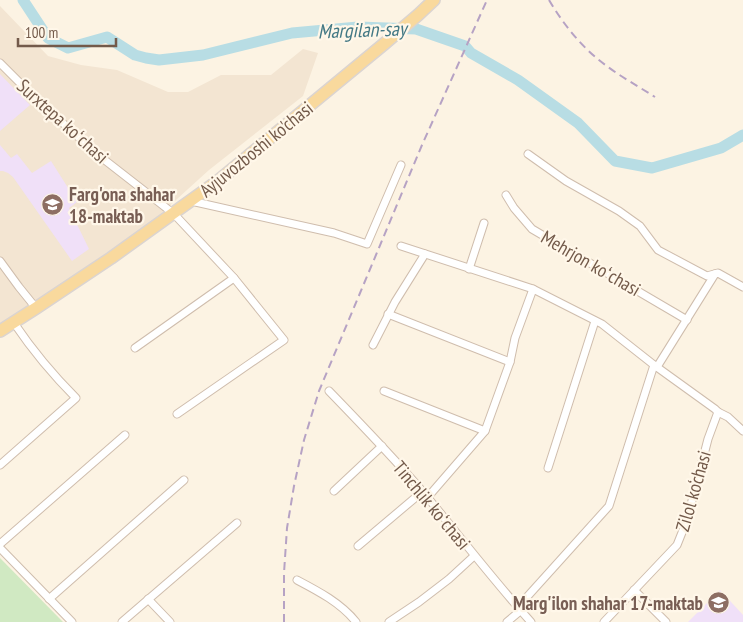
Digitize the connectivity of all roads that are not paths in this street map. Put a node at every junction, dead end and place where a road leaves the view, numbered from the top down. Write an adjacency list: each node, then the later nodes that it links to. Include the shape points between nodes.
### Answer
1 (434, 0): 6 (main road, Ayjuvozboshi ko'chasi)
2 (0, 63): 7 (street, Surxtepa koʻchasi, via 97,154)
3 (528, 154): 13 (street, via 640,226 658,250 707,276)
4 (401, 165): 6 (street, via 367,244 334,233)
5 (506, 194): 19 (street, Mehrjon koʻchasi, via 532,229)
6 (191, 201): 7 (main road, Ayjuvozboshi ko'chasi)
7 (174, 214): 14 (street, Surxtepa koʻchasi); 17 (main road, Ayjuvozboshi ko'chasi)
8 (484, 222): 12 (street)
9 (401, 246): 10 (street)
10 (425, 254): 12 (street); 18 (street)
11 (0, 261): 17 (street)
12 (469, 269): 16 (street)
13 (715, 274): 15 (street); 19 (street)
14 (234, 278): 24 (street); 30 (street, Surxtepa koʻchasi, via 284,340)
15 (743, 287)
16 (533, 289): 20 (street); 25 (street)
17 (36, 308): 21 (main road, Ayjuvozboshi ko'chasi)
18 (388, 314): 23 (street); 25 (street)
19 (687, 320): 26 (street)
20 (595, 321): 26 (street); 36 (street)
21 (14, 323): 22 (main road, Ayjuvozboshi ko'chasi); 35 (street, via 52,374 76,398)
22 (0, 331)
23 (373, 345)
24 (135, 348)
25 (510, 362): 31 (street)
26 (656, 366): 29 (street); 49 (street, via 609,506)
27 (329, 391): 34 (street, Tinchlik koʻchasi)
28 (384, 391): 31 (street)
29 (718, 412): 32 (street); 46 (street, Zilol ko‘chasi, via 677,545)
30 (176, 414)
31 (485, 431): 39 (street)
32 (743, 431)
33 (124, 435): 41 (street)
34 (382, 446): 38 (street); 39 (street, Tinchlik koʻchasi)
35 (0, 464)
36 (548, 468)
37 (184, 480): 47 (street)
38 (334, 491)
39 (425, 495): 42 (street); 44 (street, Tinchlik koʻchasi)
40 (238, 523): 48 (street)
41 (0, 544)
42 (358, 546)
43 (0, 548): 47 (street)
44 (474, 556): 49 (street, Tinchlik koʻchasi); 54 (street, via 419,602)
45 (297, 580): 53 (street, via 337,604)
46 (634, 590): 57 (street, Zilol ko‘chasi); 58 (street)
47 (49, 599): 50 (street)
48 (148, 599): 51 (street); 52 (street)
49 (519, 609): 55 (street); 56 (street, Tinchlik koʻchasi)
50 (72, 622)
51 (122, 622)
52 (170, 622)
53 (356, 622)
54 (388, 622)
55 (507, 622)
56 (530, 622)
57 (604, 622)
58 (666, 622)

